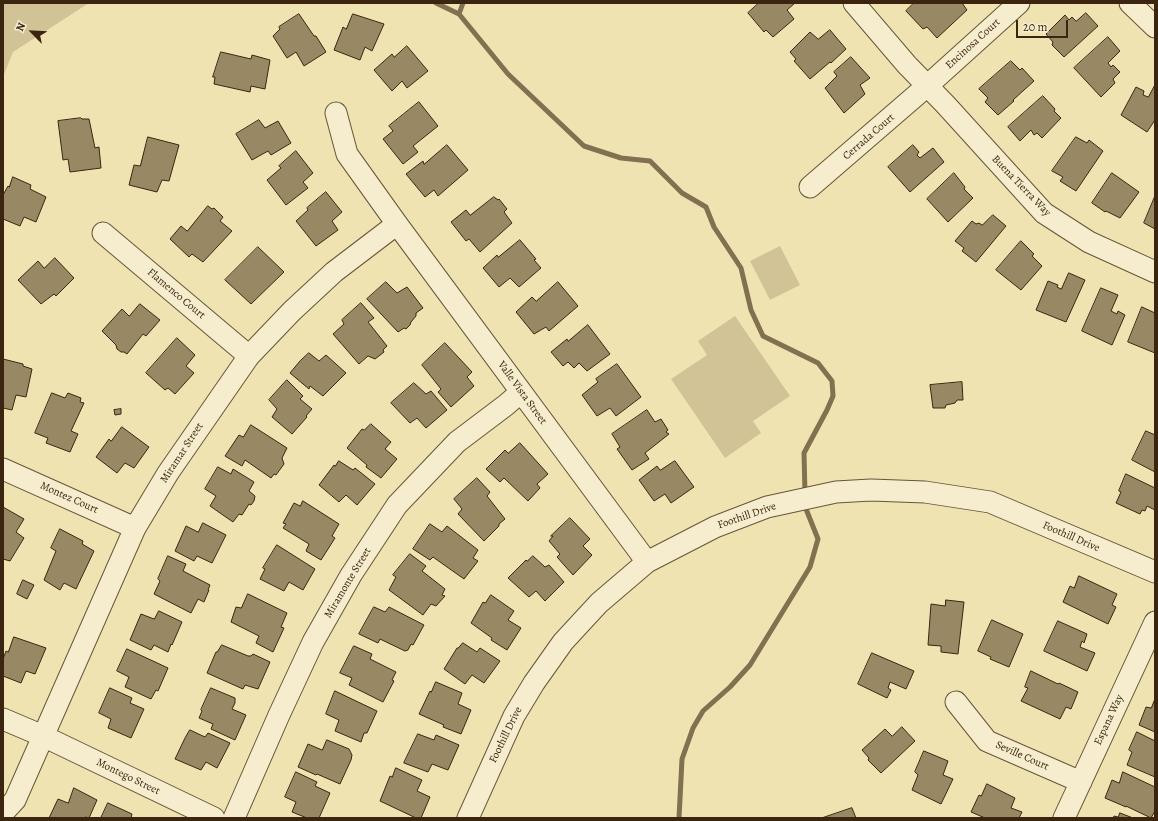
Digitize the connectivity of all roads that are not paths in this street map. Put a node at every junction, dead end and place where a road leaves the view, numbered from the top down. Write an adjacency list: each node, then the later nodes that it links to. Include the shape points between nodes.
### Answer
1 (854, 3): 5 (street, Buena Tierra Way)
2 (1019, 3): 5 (street, Encinosa Court)
3 (1130, 3): 4 (street)
4 (1155, 27)
5 (927, 86): 7 (street, Cerrada Court); 10 (street, Buena Tierra Way, via 1044,213 1089,242)
6 (336, 113): 8 (street, Valle Vista Street, via 347,154)
7 (810, 187)
8 (397, 224): 11 (street, Miramar Street, via 334,272); 12 (street, Valle Vista Street)
9 (104, 233): 11 (street, Flamenco Court)
10 (1155, 272)
11 (249, 356): 14 (street, Miramar Street, via 168,473)
12 (521, 392): 15 (street, Valle Vista Street); 24 (street, Miramonte Street, via 457,442 396,505 351,575 313,642)
13 (3, 469): 14 (street, Montez Court)
14 (135, 528): 20 (street, Miramar Street)
15 (647, 562): 16 (street, Foothill Drive, via 715,527 767,508 836,492 877,490 925,492 990,502); 25 (street, Foothill Drive, via 598,603 563,642 538,677 514,716)
16 (1155, 572)
17 (1155, 622): 21 (street, Espana Way)
18 (956, 702): 21 (street, Seville Court, via 987,741)
19 (3, 719): 20 (street, Montego Street)
20 (43, 736): 22 (street, Miramar Street, via 15,800); 23 (street, Montego Street)
21 (1081, 782): 26 (street, Espana Way)
22 (3, 813)
23 (214, 818)
24 (234, 818)
25 (468, 818)
26 (1064, 818)

